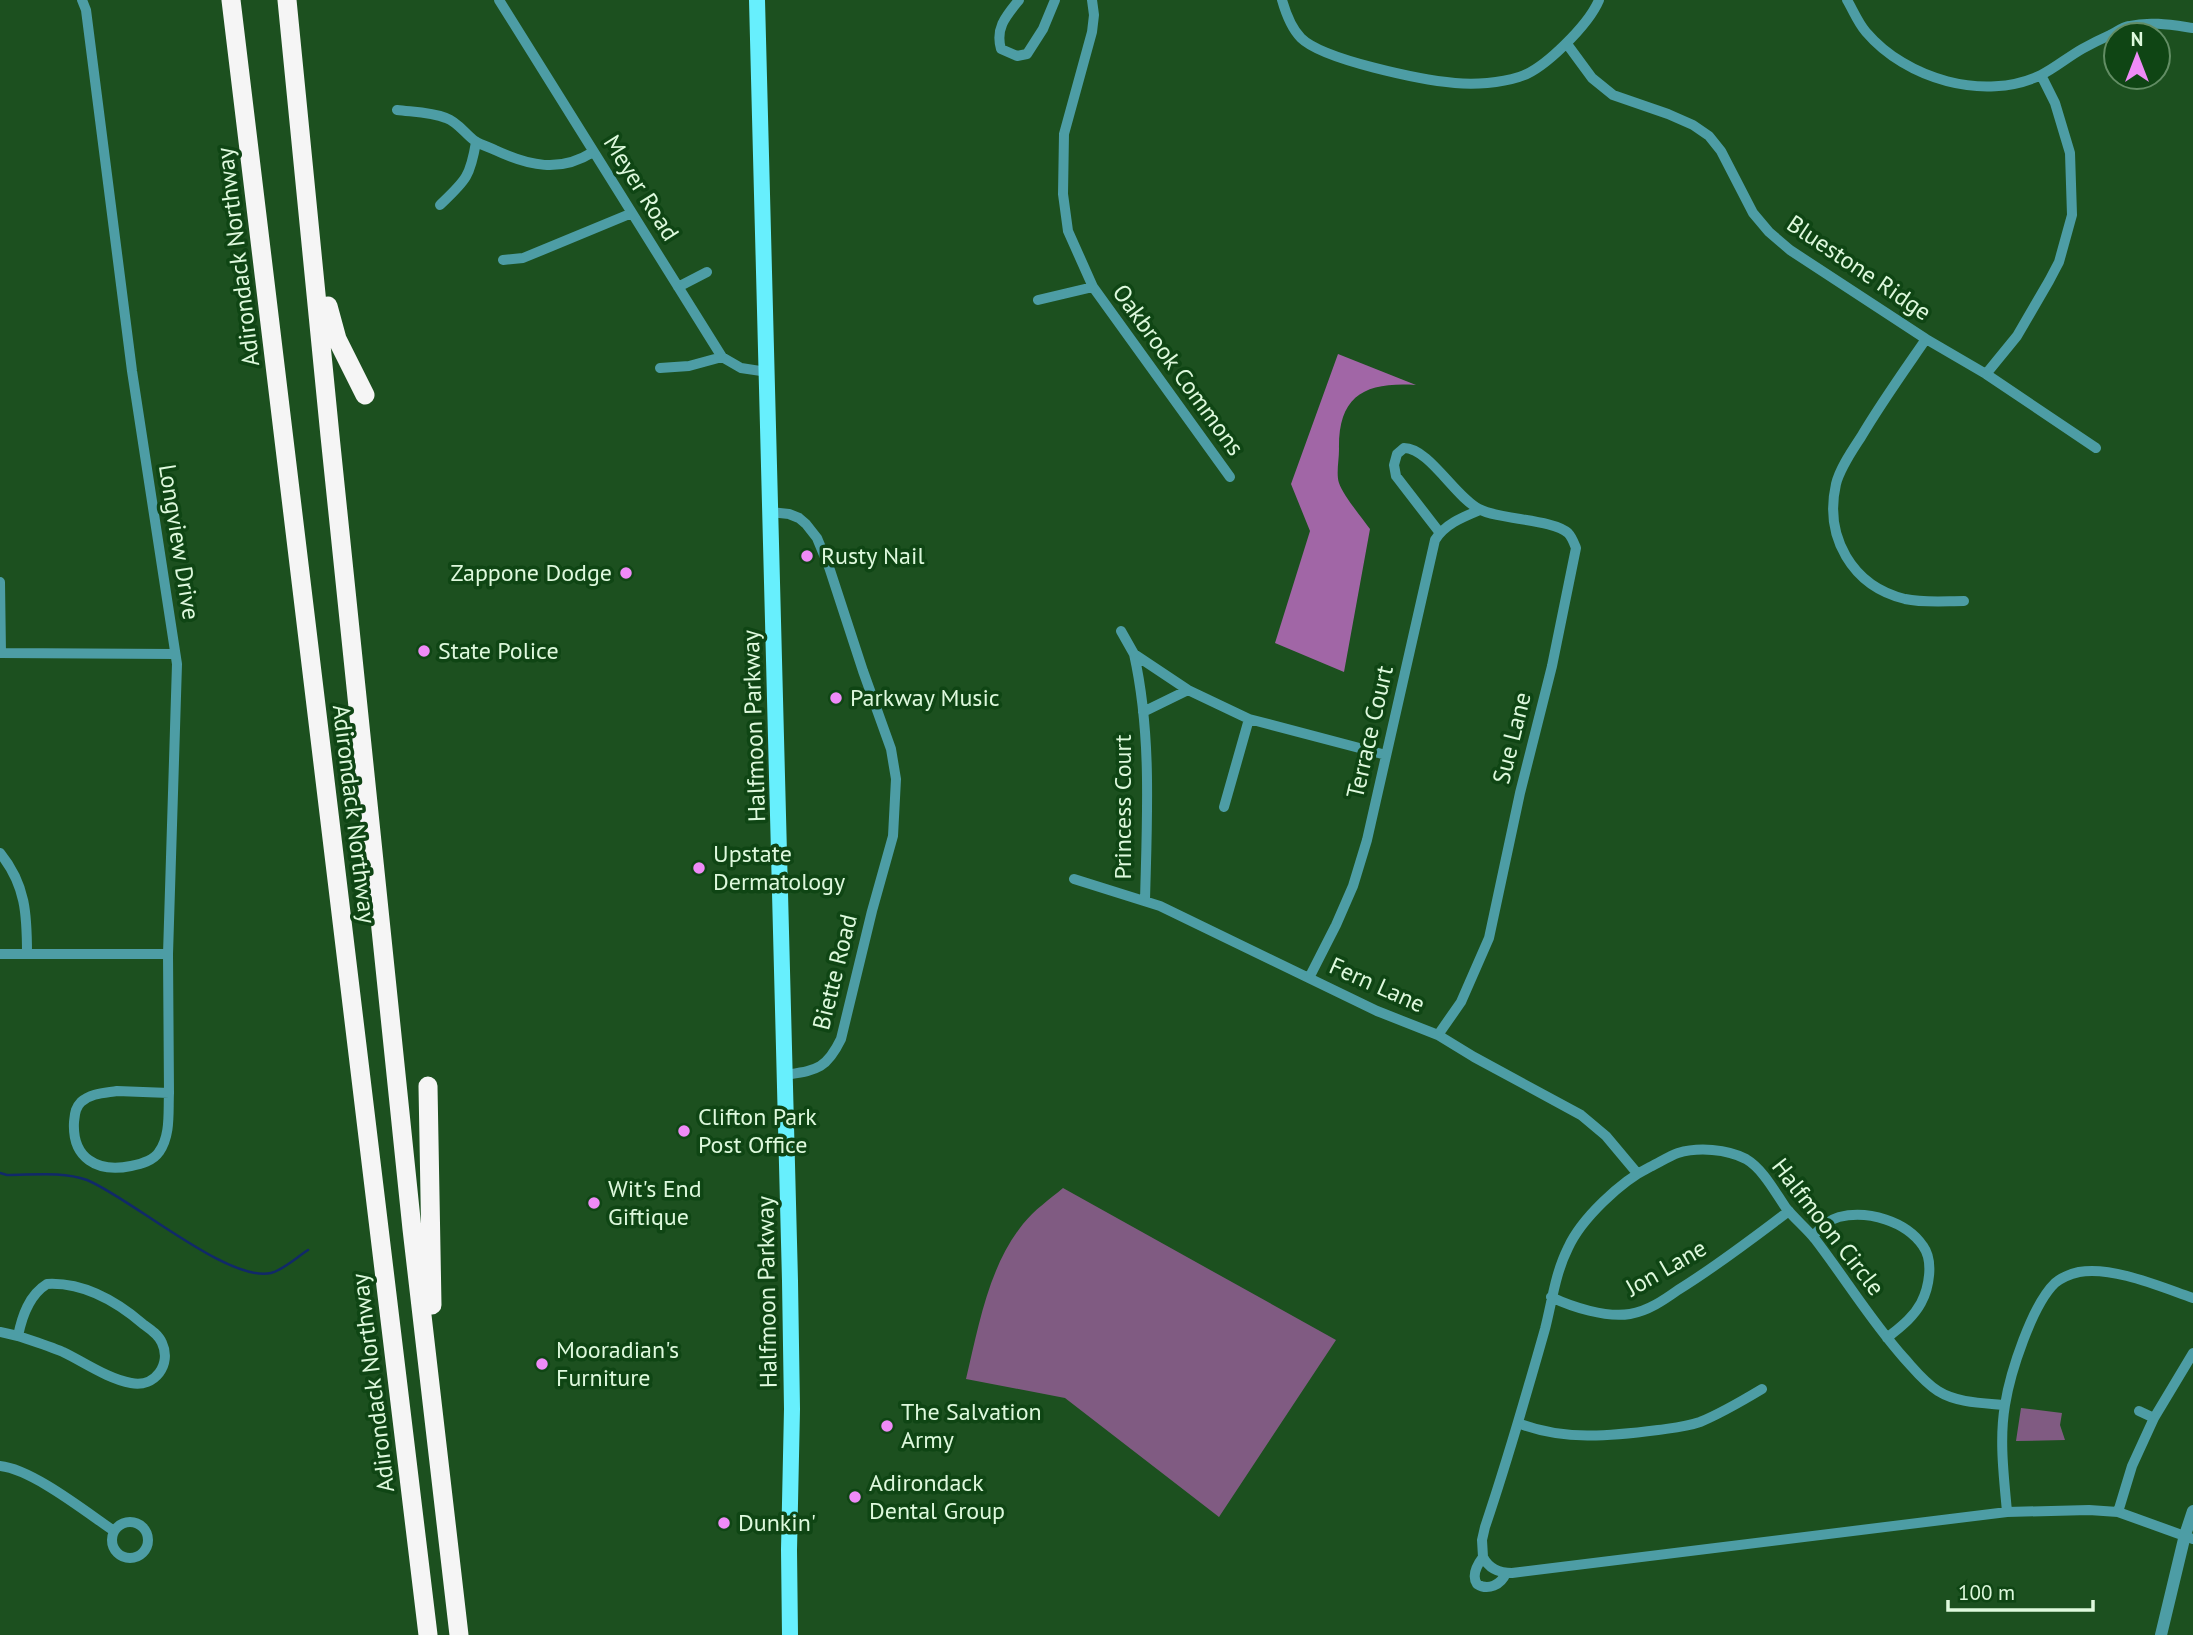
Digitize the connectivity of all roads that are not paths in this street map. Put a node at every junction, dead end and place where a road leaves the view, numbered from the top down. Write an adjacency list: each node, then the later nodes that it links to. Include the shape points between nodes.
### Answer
1 (82, 0): 41 (street, Longview Drive)
2 (231, 0): 84 (highway, Adirondack Northway)
3 (287, 0): 18 (highway, Adirondack Northway)
4 (499, 0): 17 (street, Meyer Road)
5 (757, 0): 29 (main road, Halfmoon Parkway)
6 (1019, 0): 7 (street, via 998,38 1002,49 1017,56 1027,54)
7 (1055, 0)
8 (1092, 0): 24 (street, Oakbrook Commons, via 1092,32 1064,134 1063,194 1068,232)
9 (1282, 0): 13 (street, via 1289,21 1315,48 1378,68 1455,83 1521,77)
10 (1599, 0): 13 (street)
11 (1847, 0): 14 (street, via 1865,30 1883,48 1924,73 1972,86 2021,82)
12 (2193, 27): 14 (street, via 2128,26)
13 (1567, 44): 26 (street, Bluestone Ridge, via 1592,78 1613,95 1668,114 1709,136 1769,232)
14 (2041, 75): 30 (street, via 2070,153 2072,215 2049,281 2017,336)
15 (397, 110): 16 (street, via 445,117)
16 (476, 142): 17 (street, via 510,158 545,166 580,161); 19 (street, via 464,182)
17 (593, 152): 20 (street, Meyer Road)
18 (307, 191): 31 (highway, via 330,318); 75 (highway, Adirondack Northway)
19 (440, 205)
20 (632, 213): 21 (street, via 523,258); 23 (street, Meyer Road)
21 (503, 260)
22 (707, 272): 23 (street)
23 (678, 287): 27 (street, Meyer Road)
24 (1093, 287): 25 (street, Oakbrook Commons); 33 (street, Oakbrook Commons)
25 (1038, 300)
26 (1926, 339): 30 (street, Bluestone Ridge); 38 (street, via 1837,482 1833,504 1837,537 1843,555 1857,572 1882,590 1905,599)
27 (722, 357): 28 (street); 29 (street, via 741,368)
28 (660, 368)
29 (767, 372): 35 (main road, Halfmoon Parkway)
30 (1986, 374): 32 (street, Bluestone Ridge)
31 (365, 395)
32 (2096, 448)
33 (1230, 477)
34 (1480, 510): 36 (street); 36 (street, via 1417,450 1404,448 1397,454 1396,476); 55 (street, Sue Lane, via 1556,526 1573,540 1576,556 1489,937 1461,1002)
35 (770, 512): 56 (main road, Halfmoon Parkway); 56 (street, Biette Road, via 799,518 817,538 891,750 896,779 893,836 841,1039 823,1067)
36 (1440, 533): 46 (street, Terrace Court, via 1431,554)
37 (0, 582): 40 (street)
38 (1964, 601)
39 (1121, 631): 42 (street, Princess Court)
40 (1, 653): 41 (street)
41 (175, 654): 53 (street, Longview Drive)
42 (1135, 654): 43 (street, Princess Court); 44 (street, Princess Court)
43 (1188, 690): 44 (street, Princess Court); 45 (street, Princess Court)
44 (1143, 712): 50 (street, Princess Court, via 1148,786)
45 (1249, 719): 46 (street, Princess Court); 47 (street)
46 (1386, 755): 54 (street, Terrace Court, via 1353,886)
47 (1224, 807)
48 (0, 853): 52 (street, via 12,867 21,890)
49 (1074, 879): 50 (street, Fern Lane)
50 (1145, 901): 54 (street, Fern Lane)
51 (0, 954): 52 (street)
52 (27, 954): 53 (street)
53 (168, 954): 58 (street, Longview Drive)
54 (1309, 978): 55 (street, Fern Lane)
55 (1437, 1035): 59 (street, Fern Lane, via 1581,1115 1606,1136)
56 (785, 1075): 86 (main road, Halfmoon Parkway, via 792,1409)
57 (428, 1086): 75 (highway)
58 (169, 1093): 58 (street, Longview Drive, via 117,1091 84,1100 75,1112 74,1128 81,1154 91,1162 122,1168 153,1158 166,1135)
59 (1637, 1174): 60 (street, Halfmoon Circle, via 1678,1153 1733,1154 1757,1168); 64 (street, Halfmoon Circle, via 1574,1236)
60 (1789, 1211): 61 (street, Halfmoon Circle); 64 (street, Jon Lane, via 1654,1306 1616,1314 1579,1308)
61 (1813, 1236): 68 (street, Halfmoon Circle); 68 (street, via 1839,1217 1870,1216 1908,1231 1924,1246 1929,1261 1927,1289 1914,1312)
62 (2056, 1265): 63 (street)
63 (2062, 1277): 65 (street, via 2110,1273); 71 (street, via 2035,1311)
64 (1551, 1297): 74 (street, Halfmoon Circle)
65 (2193, 1298)
66 (0, 1332): 67 (street)
67 (18, 1336): 67 (street, via 130,1383 153,1381 164,1359 158,1336 132,1315 111,1300 72,1285 42,1287 22,1318)
68 (1887, 1338): 71 (street, Halfmoon Circle, via 1921,1378 1944,1395)
69 (2193, 1353): 73 (street)
70 (1762, 1389): 74 (street, via 1730,1409 1685,1426 1615,1436 1552,1433)
71 (2005, 1405): 78 (street, via 2002,1455)
72 (2139, 1411): 73 (street)
73 (2154, 1418): 79 (street)
74 (1518, 1423): 82 (street, Halfmoon Circle, via 1485,1527)
75 (434, 1428): 85 (highway, Adirondack Northway)
76 (0, 1466): 80 (street, via 28,1474)
77 (2193, 1511): 81 (street)
78 (2007, 1512): 79 (street, Halfmoon Circle); 83 (street, Halfmoon Circle)
79 (2118, 1512): 81 (street, Halfmoon Circle)
80 (114, 1531)
81 (2189, 1537): 87 (street)
82 (1483, 1558): 83 (street, via 1490,1567); 83 (street, Halfmoon Circle, via 1474,1575 1477,1584 1491,1586)
83 (1506, 1573)
84 (428, 1635)
85 (459, 1635)
86 (790, 1635)
87 (2161, 1635)

